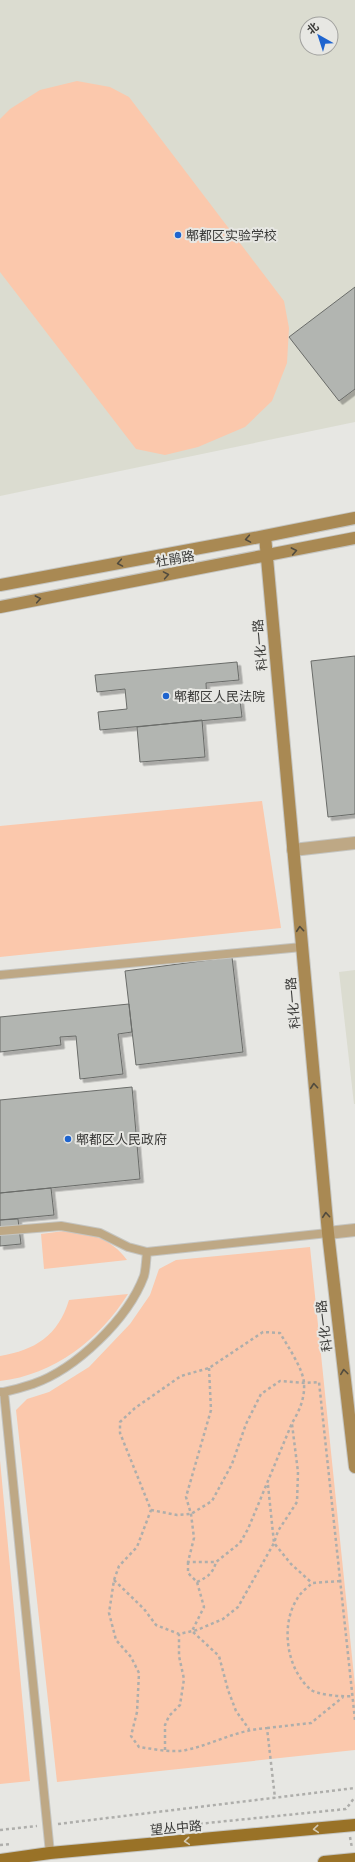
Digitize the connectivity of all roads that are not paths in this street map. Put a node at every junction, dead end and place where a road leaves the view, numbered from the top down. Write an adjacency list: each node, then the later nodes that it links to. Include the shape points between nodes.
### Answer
1 (355, 518): 2 (street, 杜鹃路)
2 (266, 536): 4 (street, 科化一路); 5 (street, 杜鹃路, one-way to 5)
3 (355, 538): 4 (street, 杜鹃路, one-way to 3)
4 (266, 556): 6 (street, 杜鹃路, one-way to 4); 8 (street, 科化一路)
5 (0, 585)
6 (0, 607)
7 (355, 843): 8 (street)
8 (293, 850): 9 (street, 科化一路, one-way to 8)
9 (302, 947): 10 (lane); 13 (street, 科化一路, one-way to 9)
10 (0, 975)
11 (355, 1230): 13 (street)
12 (0, 1231): 14 (lane, via 61,1226 100,1233 128,1248)
13 (328, 1233): 14 (lane); 16 (street, 科化一路, one-way to 13)
14 (147, 1252): 15 (lane, via 144,1275 135,1295 115,1324 90,1349 34,1384)
15 (2, 1392): 19 (lane)
16 (351, 1395): 17 (street, 科化一路)
17 (355, 1467)
18 (355, 1825): 19 (main road, 望丛中路, one-way to 19)
19 (50, 1853): 21 (main road, 望丛中路)
20 (355, 1859): 22 (main road)
21 (0, 1860)
22 (324, 1862)

